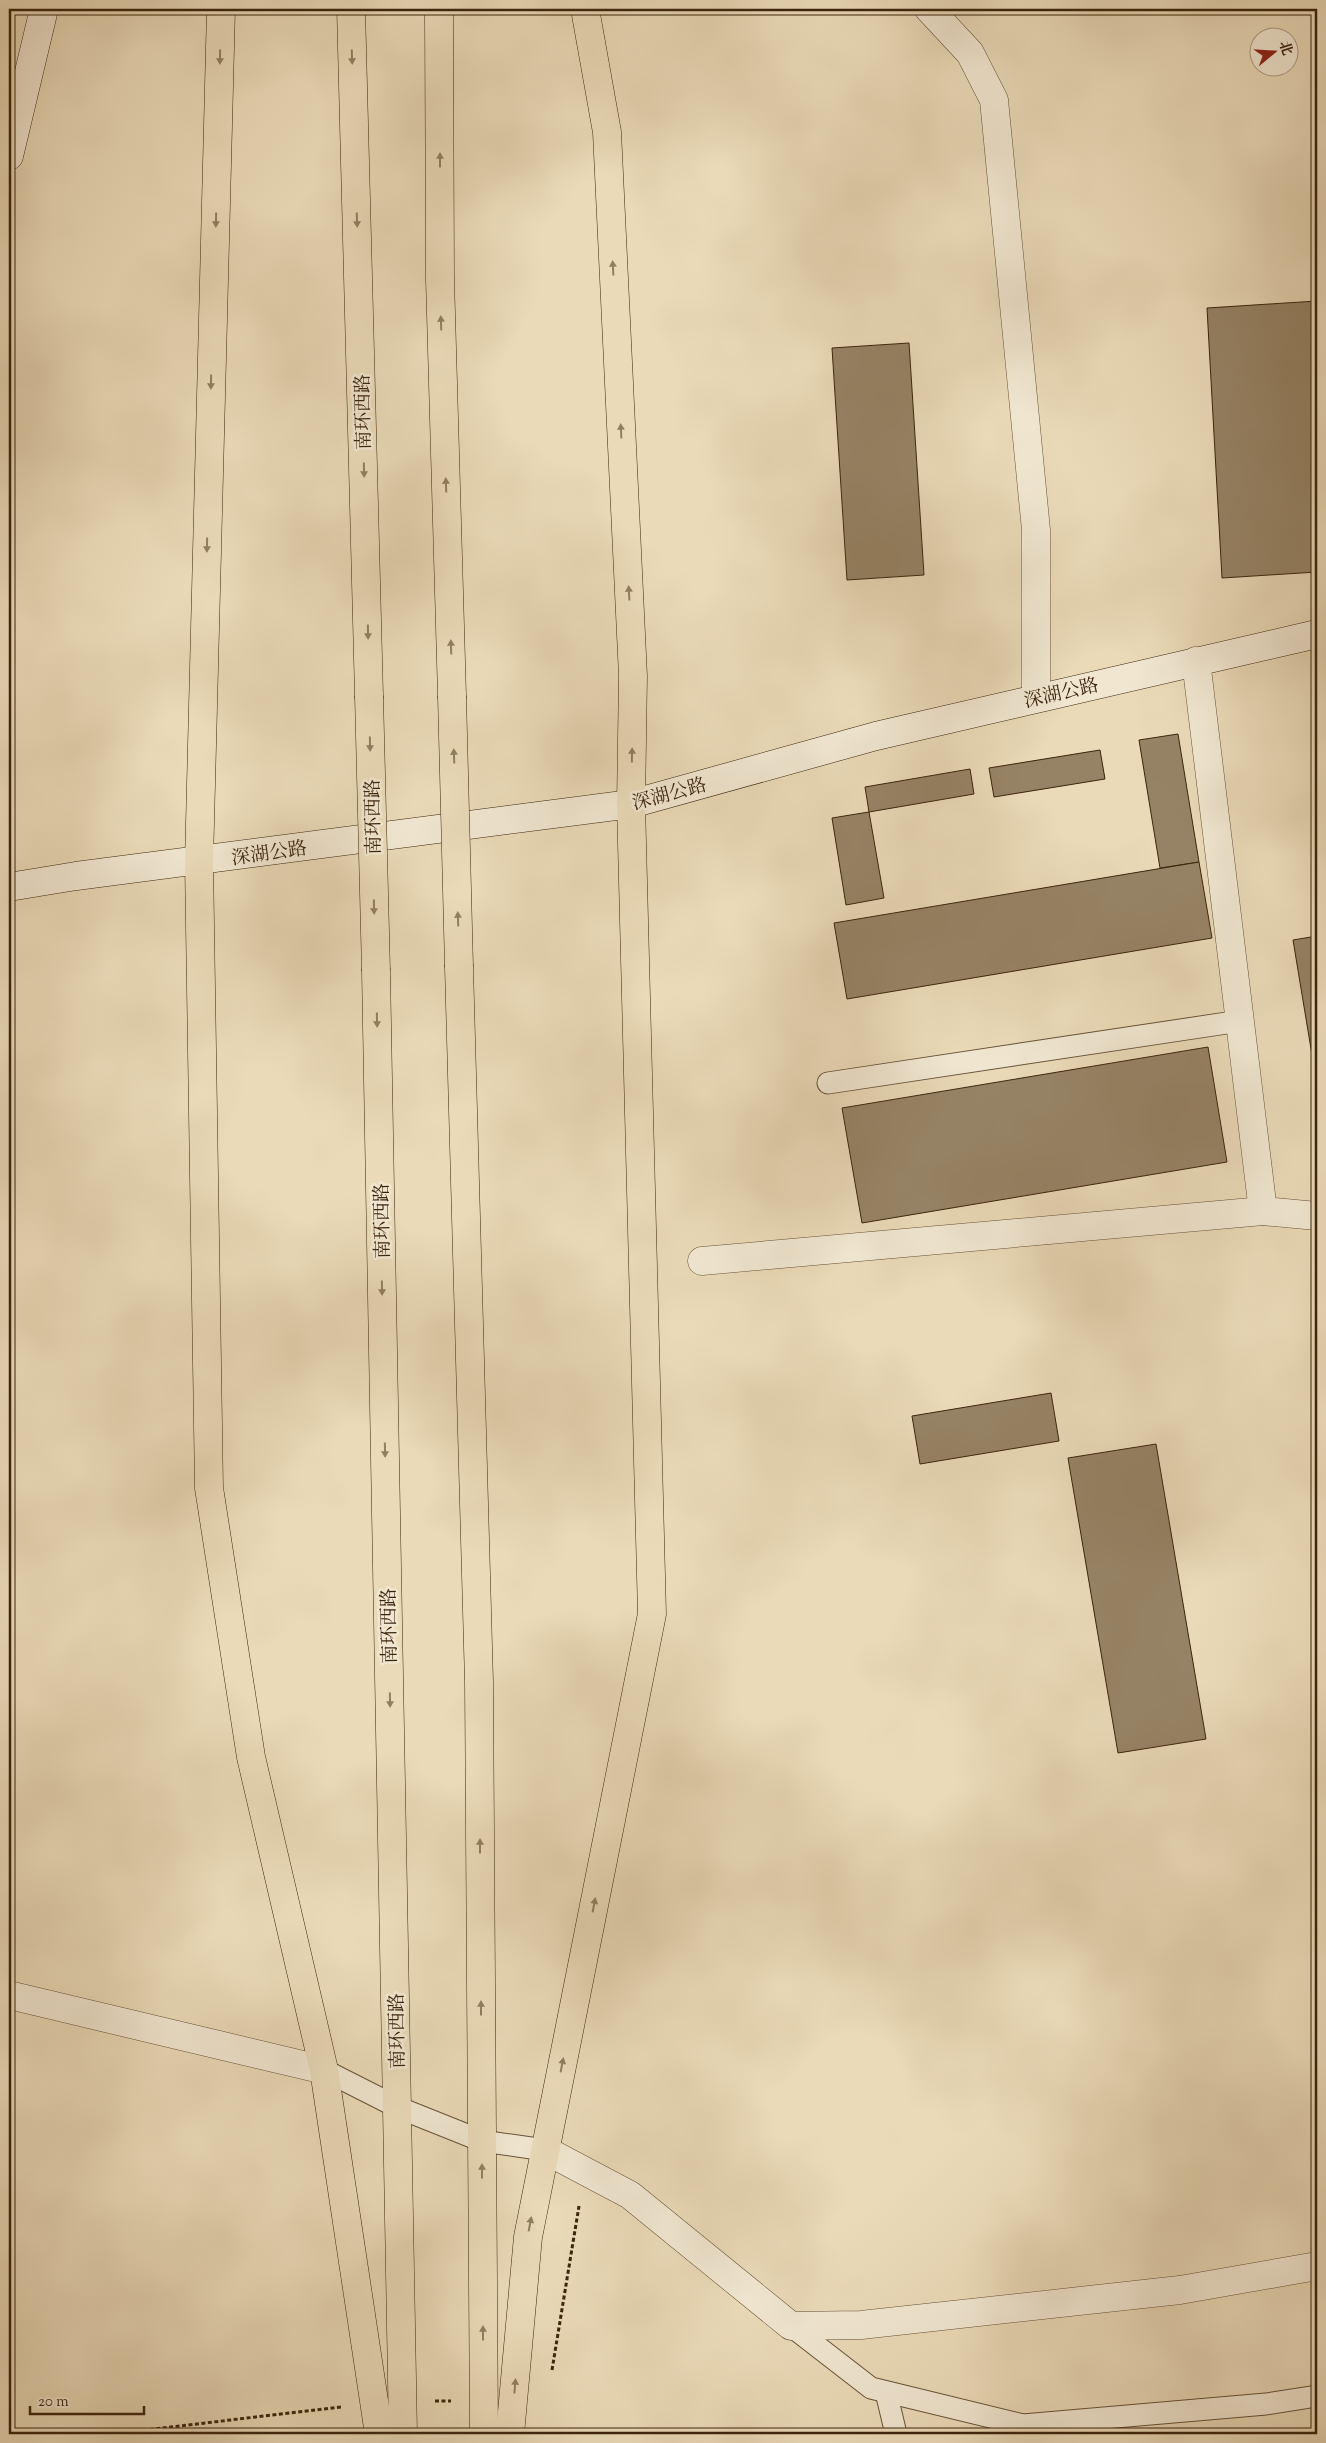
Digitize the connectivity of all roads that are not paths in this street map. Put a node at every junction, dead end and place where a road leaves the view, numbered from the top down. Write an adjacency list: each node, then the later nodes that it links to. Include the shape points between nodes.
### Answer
1 (44, 9): 7 (street)
2 (221, 9): 12 (highway, one-way to 12)
3 (351, 9): 21 (highway, 南环西路, one-way to 21, bridge, via 376,971)
4 (439, 9): 22 (highway, one-way to 4, bridge, via 479,1682 440,279)
5 (585, 9): 11 (highway, one-way to 5, via 633,676 607,132)
6 (929, 9): 10 (street, via 970,53 994,100 1036,530)
7 (9, 156)
8 (1317, 634): 9 (street, 深湖公路)
9 (1196, 661): 10 (street, 深湖公路); 14 (street)
10 (1036, 698): 11 (street, 深湖公路, via 876,736)
11 (631, 804): 12 (street, 深湖公路); 23 (highway, one-way to 11, via 652,1614)
12 (199, 862): 13 (street, 深湖公路); 20 (highway, via 209,1488 250,1757)
13 (9, 887)
14 (1240, 1021): 15 (lane); 16 (street)
15 (828, 1083)
16 (1263, 1211): 17 (street); 18 (street)
17 (1317, 1216)
18 (702, 1261)
19 (9, 1995): 20 (street)
20 (324, 2070): 21 (lane); 28 (highway)
21 (398, 2107): 22 (lane); 29 (highway, 南环西路)
22 (482, 2141): 23 (lane); 30 (highway, one-way to 22)
23 (545, 2150): 25 (street, via 630,2196); 31 (highway, one-way to 23, via 528,2237)
24 (1317, 2266): 25 (street, via 1171,2291 861,2325)
25 (791, 2326): 26 (lane, via 871,2388)
26 (886, 2392): 27 (lane, via 1023,2425 1266,2404); 32 (lane)
27 (1317, 2396)
28 (379, 2434)
29 (403, 2434)
30 (484, 2434)
31 (510, 2434)
32 (896, 2434)

